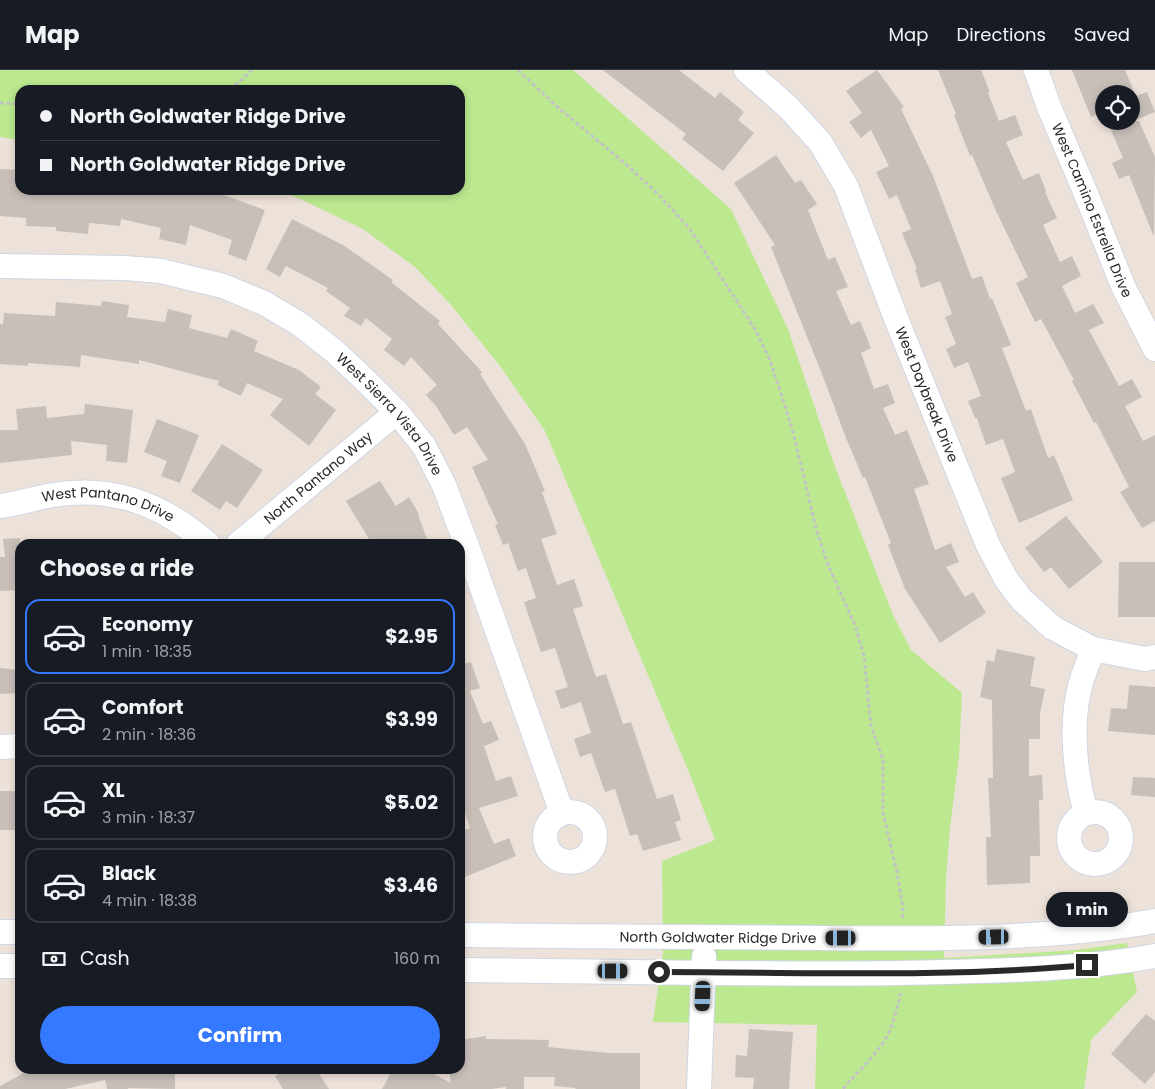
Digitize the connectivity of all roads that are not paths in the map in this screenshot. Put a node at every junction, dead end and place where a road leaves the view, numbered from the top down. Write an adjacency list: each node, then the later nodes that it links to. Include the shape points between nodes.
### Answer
1 (746, 70): 11 (street, West Daybreak Drive, via 788,107 820,142 846,186 988,545 1006,579 1022,600 1053,628)
2 (1036, 70): 4 (street, West Camino Estrella Drive, via 1123,286)
3 (0, 266): 5 (street, West Sierra Vista Drive, via 161,271 223,286 264,303 302,325)
4 (1155, 349)
5 (397, 412): 8 (street, North Pantano Way); 9 (street, West Sierra Vista Drive, via 424,446 444,485)
6 (0, 506): 7 (street, West Pantano Drive, via 54,495 114,494 164,512)
7 (203, 539)
8 (244, 539)
9 (464, 539)
10 (465, 541): 16 (street, West Sierra Vista Drive)
11 (1093, 649): 12 (street, West Daybreak Drive, via 1145,659); 15 (street, via 1080,686 1074,721 1078,774)
12 (1155, 657)
13 (15, 746): 14 (street)
14 (0, 747)
15 (1086, 813)
16 (562, 814)
17 (1155, 921): 21 (street, North Goldwater Ridge Drive, via 1113,928 1012,936)
18 (0, 932): 19 (street)
19 (15, 932)
20 (465, 935): 21 (street, North Goldwater Ridge Drive)
21 (706, 938): 26 (street)
22 (1155, 956): 26 (street, via 1118,963 1014,971)
23 (0, 966): 24 (street)
24 (15, 966)
25 (465, 970): 26 (street)
26 (704, 972): 27 (street)
27 (699, 1089)

